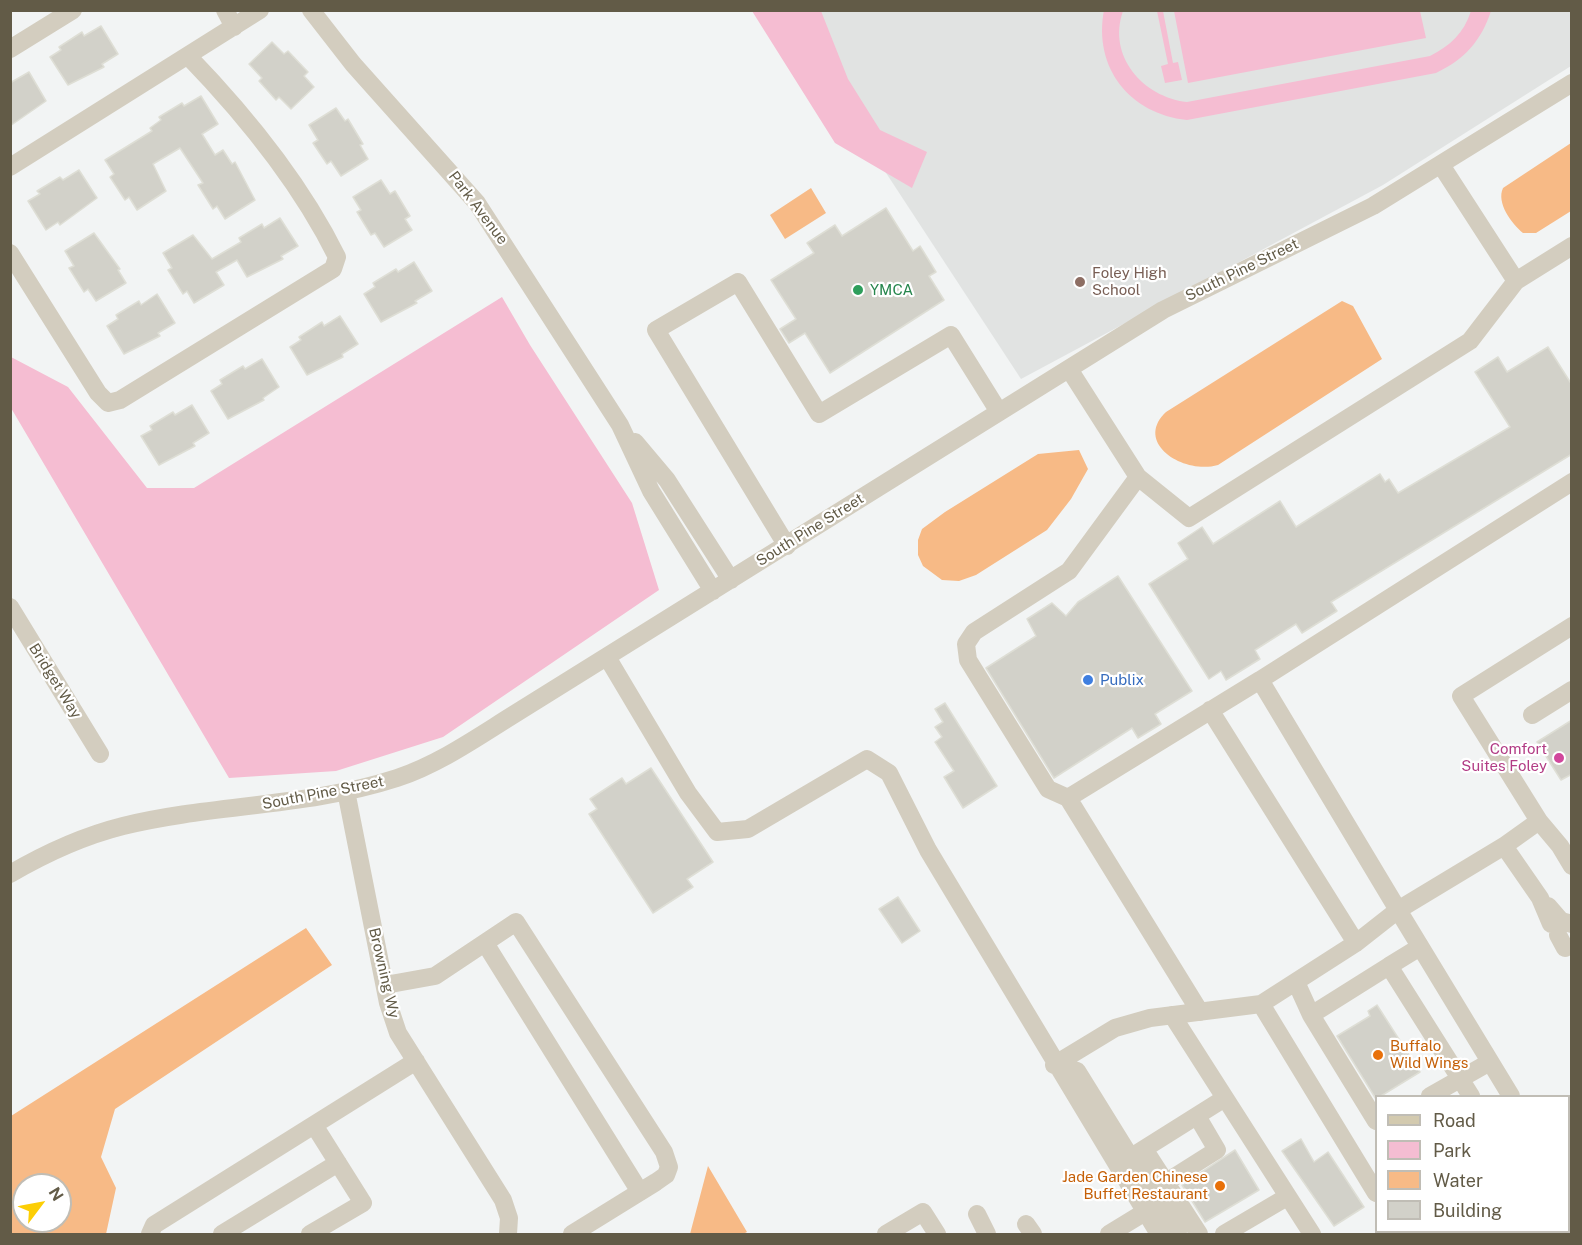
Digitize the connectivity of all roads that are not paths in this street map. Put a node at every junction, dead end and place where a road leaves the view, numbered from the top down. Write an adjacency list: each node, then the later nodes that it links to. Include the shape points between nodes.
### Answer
1 (73, 10): 6 (street)
2 (225, 10): 5 (street)
3 (260, 10): 5 (street)
4 (311, 10): 16 (street, Park Avenue, via 353,64 477,203)
5 (234, 27): 7 (street)
6 (10, 49)
7 (188, 56): 10 (street); 12 (street, via 237,106 305,202 337,257 333,269 129,395 108,403)
8 (1572, 84): 9 (street, South Pine Street)
9 (1442, 165): 13 (street); 14 (street, South Pine Street, via 1373,206 1163,310)
10 (10, 167)
11 (1572, 246): 13 (street)
12 (10, 253)
13 (1516, 281): 17 (street, via 1470,341 1189,518)
14 (1069, 369): 15 (street, South Pine Street); 17 (street)
15 (999, 411): 19 (street, South Pine Street); 19 (street, via 951,336 819,414 738,282 656,330)
16 (620, 425): 20 (street, Park Avenue, via 668,480); 21 (street, Park Avenue, via 651,491)
17 (1138, 477): 31 (street, via 1069,571 974,632 966,644 968,660 1048,789)
18 (1572, 483): 25 (street)
19 (787, 546): 20 (street, South Pine Street)
20 (731, 580): 21 (street, South Pine Street)
21 (713, 591): 24 (street, South Pine Street)
22 (10, 607): 29 (street, Bridget Way)
23 (1572, 626): 32 (street, via 1461,696)
24 (607, 657): 30 (street, South Pine Street, via 449,755 397,778); 50 (street, via 688,793 717,832 748,829 867,759 889,773 928,850)
25 (1260, 680): 27 (street); 36 (street)
26 (1572, 690): 28 (street)
27 (1210, 711): 31 (street); 39 (street)
28 (1532, 715)
29 (100, 754)
30 (346, 791): 35 (street, South Pine Street, via 124,826 44,854); 43 (street, Browning Wy)
31 (1068, 798): 45 (street)
32 (1539, 821): 33 (street); 34 (street)
33 (1504, 846): 36 (street); 37 (street, via 1541,902 1561,921)
34 (1572, 866)
35 (10, 874)
36 (1398, 910): 39 (street); 40 (street)
37 (1561, 933)
38 (485, 943): 43 (street, via 435,976); 64 (street); 64 (street, via 516,922 664,1152 669,1167 666,1175)
39 (1356, 943): 42 (street)
40 (1420, 947): 41 (street); 49 (street)
41 (1389, 966): 47 (street); 51 (street)
42 (1296, 982): 44 (street); 47 (street)
43 (385, 986): 48 (street, Browning Wy, via 398,1033)
44 (1262, 1004): 45 (street); 63 (street)
45 (1200, 1012): 46 (street)
46 (1172, 1015): 50 (street, via 1115,1028); 55 (street)
47 (1311, 1015): 57 (street)
48 (416, 1061): 58 (street); 73 (street, Browning Wy, via 503,1200 509,1218)
49 (1490, 1062): 51 (street); 54 (street)
50 (1054, 1065): 60 (street)
51 (1459, 1078): 52 (street); 53 (street)
52 (1432, 1095)
53 (1470, 1095)
54 (1510, 1095)
55 (1225, 1098): 56 (street); 66 (street)
56 (1197, 1116): 60 (street); 67 (street, via 1217,1150)
57 (1375, 1118)
58 (314, 1125): 61 (street); 70 (street, via 154,1225)
59 (1088, 1141): 67 (street)
60 (1130, 1158): 67 (street); 67 (street)
61 (338, 1163): 71 (street); 72 (street, via 363,1203)
62 (1570, 1187): 65 (street)
63 (1375, 1190)
64 (640, 1192): 74 (street)
65 (1572, 1194)
66 (1287, 1197): 69 (street); 83 (street)
67 (1147, 1201): 78 (street); 79 (street); 80 (street); 81 (street); 82 (street)
68 (977, 1214): 77 (street)
69 (1309, 1233)
70 (150, 1234)
71 (222, 1234)
72 (310, 1234)
73 (508, 1234)
74 (572, 1234)
75 (886, 1234): 76 (street, via 923,1212)
76 (937, 1234)
77 (987, 1234)
78 (1109, 1234)
79 (1145, 1234)
80 (1159, 1234)
81 (1178, 1234)
82 (1199, 1234)
83 (1224, 1234)

